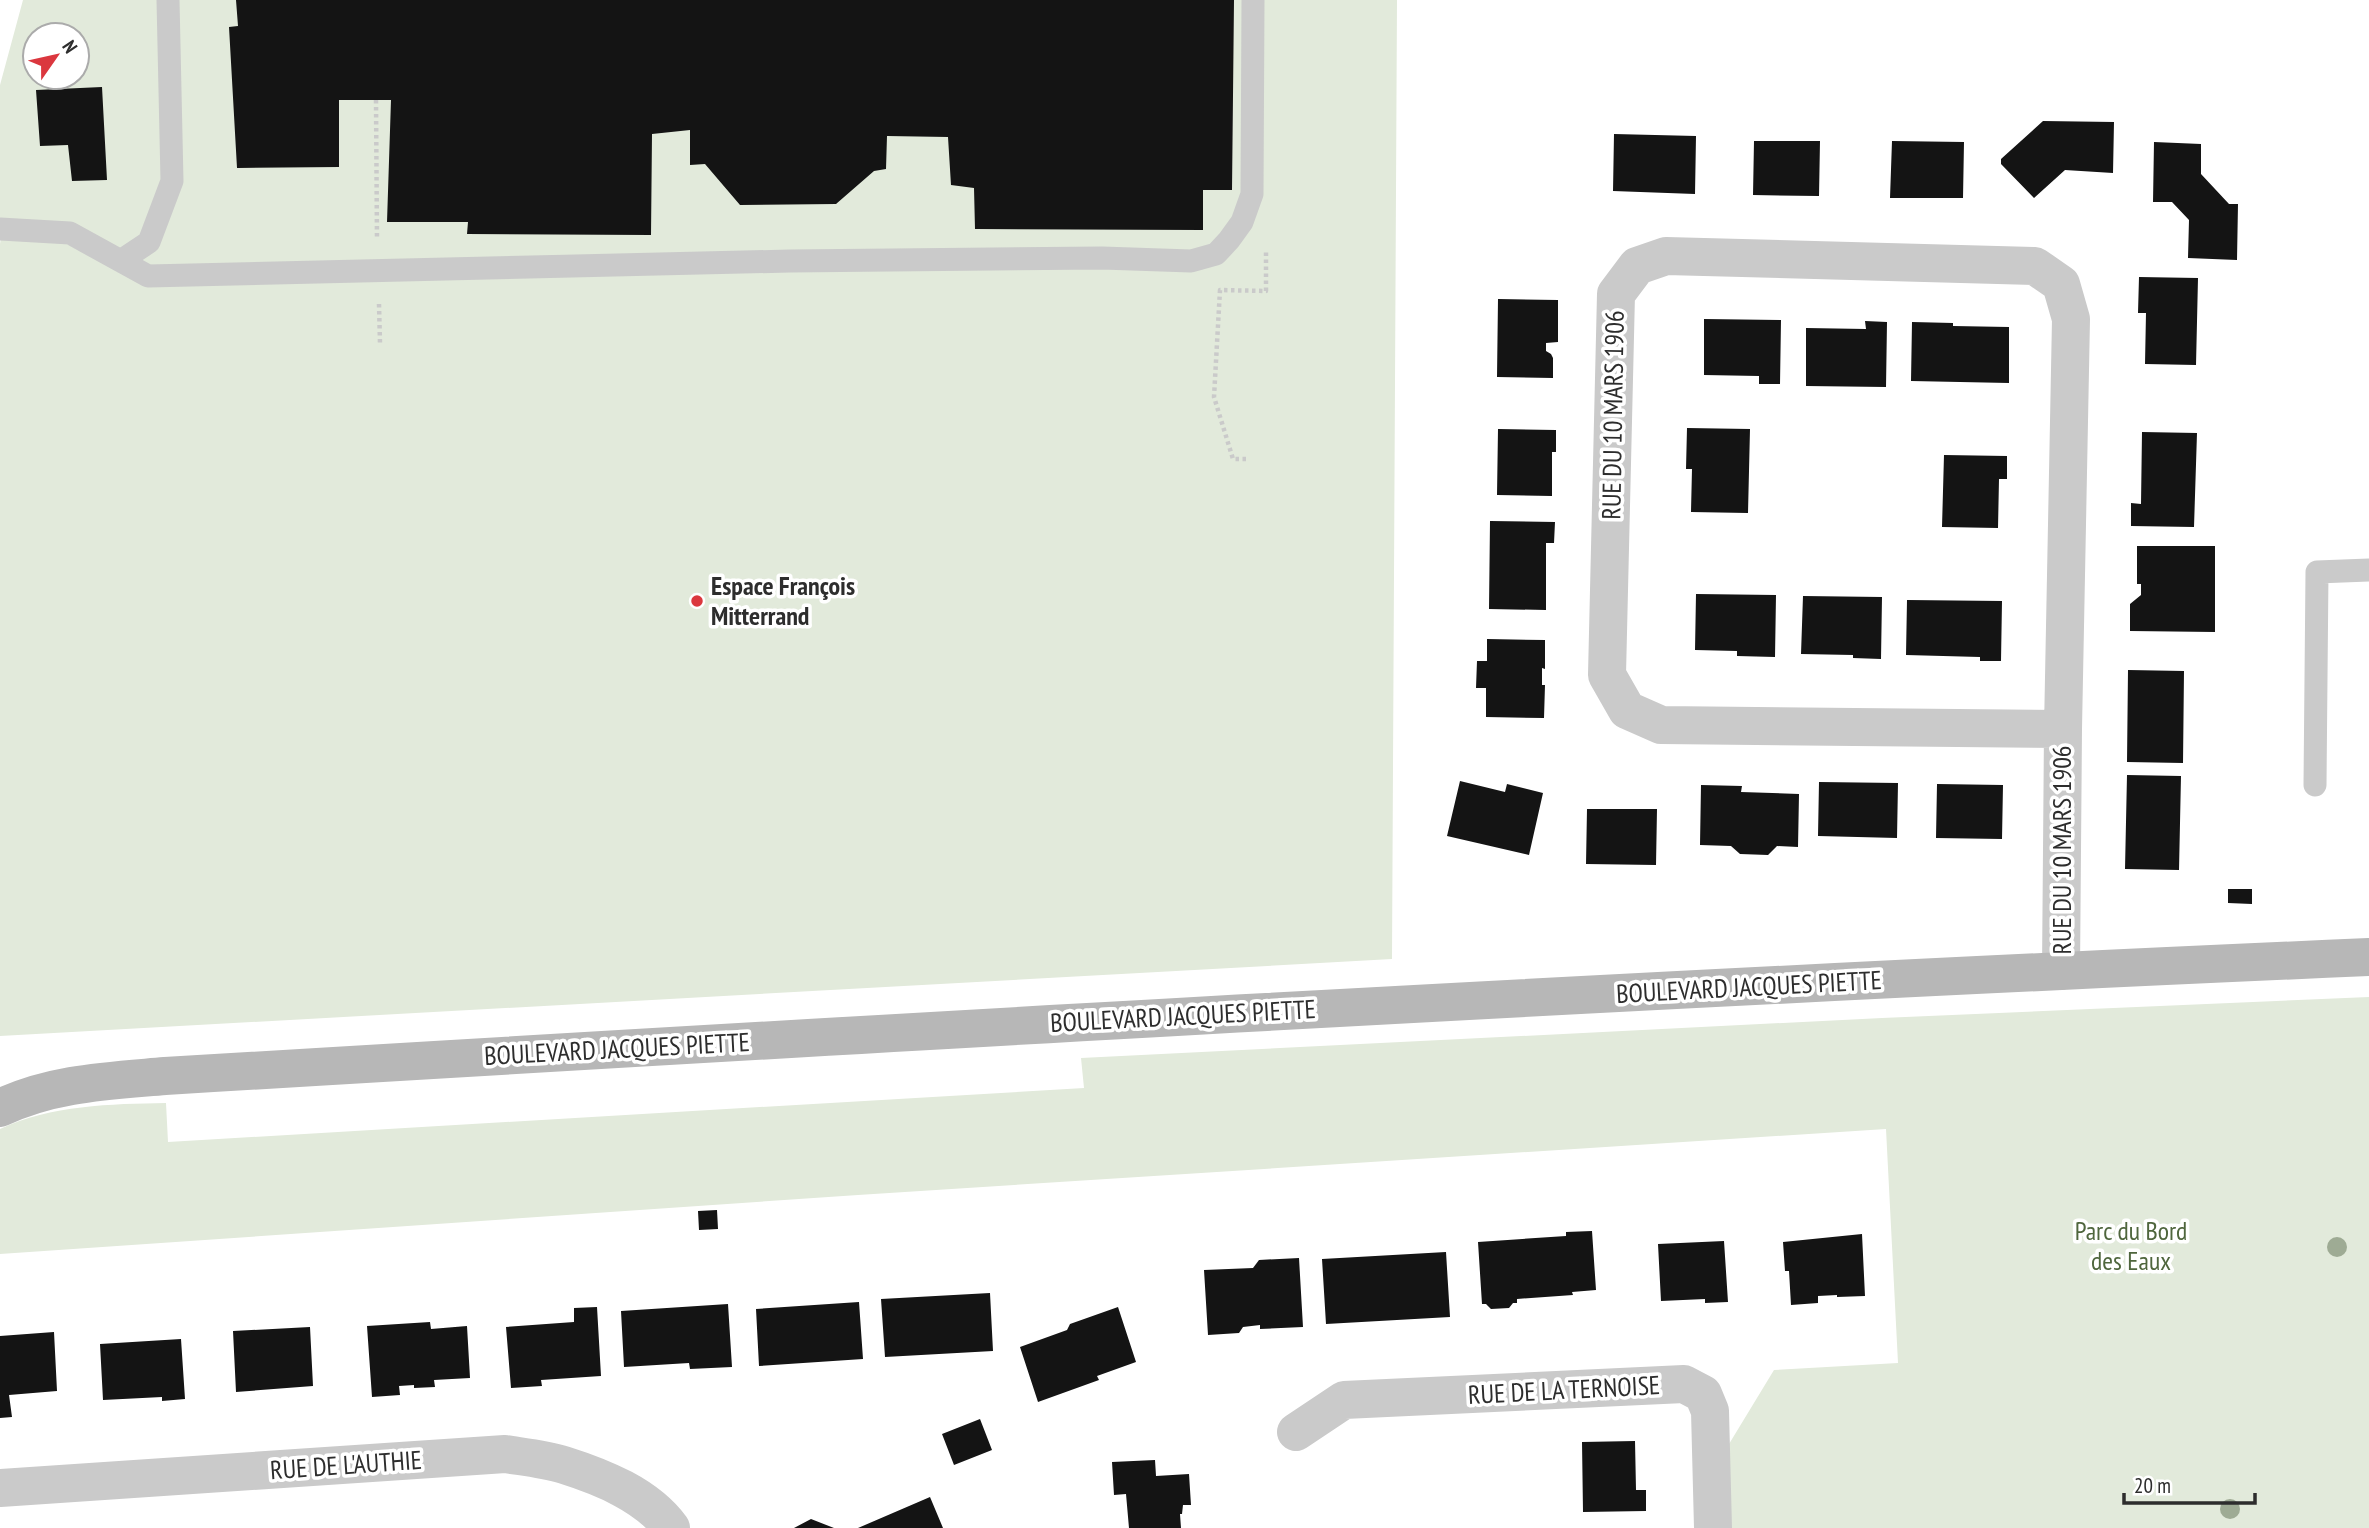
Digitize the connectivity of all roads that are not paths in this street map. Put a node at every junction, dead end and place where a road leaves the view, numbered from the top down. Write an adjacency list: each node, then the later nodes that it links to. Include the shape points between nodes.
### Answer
1 (168, 0): 4 (lane, via 172,181 149,242)
2 (1253, 0): 4 (lane, via 1252,194 1242,222 1216,254 1191,261 844,261 148,276)
3 (0, 229): 4 (lane, via 70,233)
4 (122, 260)
5 (2369, 570): 7 (lane, via 2317,572)
6 (2063, 729): 6 (street, RUE DU 10 MARS 1906, via 2071,319 2061,284 2035,266 1666,256 1637,265 1616,294 1607,675 1627,710 1661,725); 9 (street, RUE DU 10 MARS 1906)
7 (2315, 785)
8 (2369, 957): 9 (main road, BOULEVARD JACQUES PIETTE)
9 (2061, 971): 10 (main road, BOULEVARD JACQUES PIETTE, via 1078,1021 165,1076 88,1082 38,1092)
10 (0, 1108)
11 (1297, 1432): 14 (street, RUE DE LA TERNOISE, via 1345,1400 1684,1384 1703,1394 1710,1411)
12 (0, 1488): 13 (street, RUE DE L'AUTHIE, via 505,1454 562,1464 624,1489 661,1514)
13 (671, 1528)
14 (1713, 1528)

